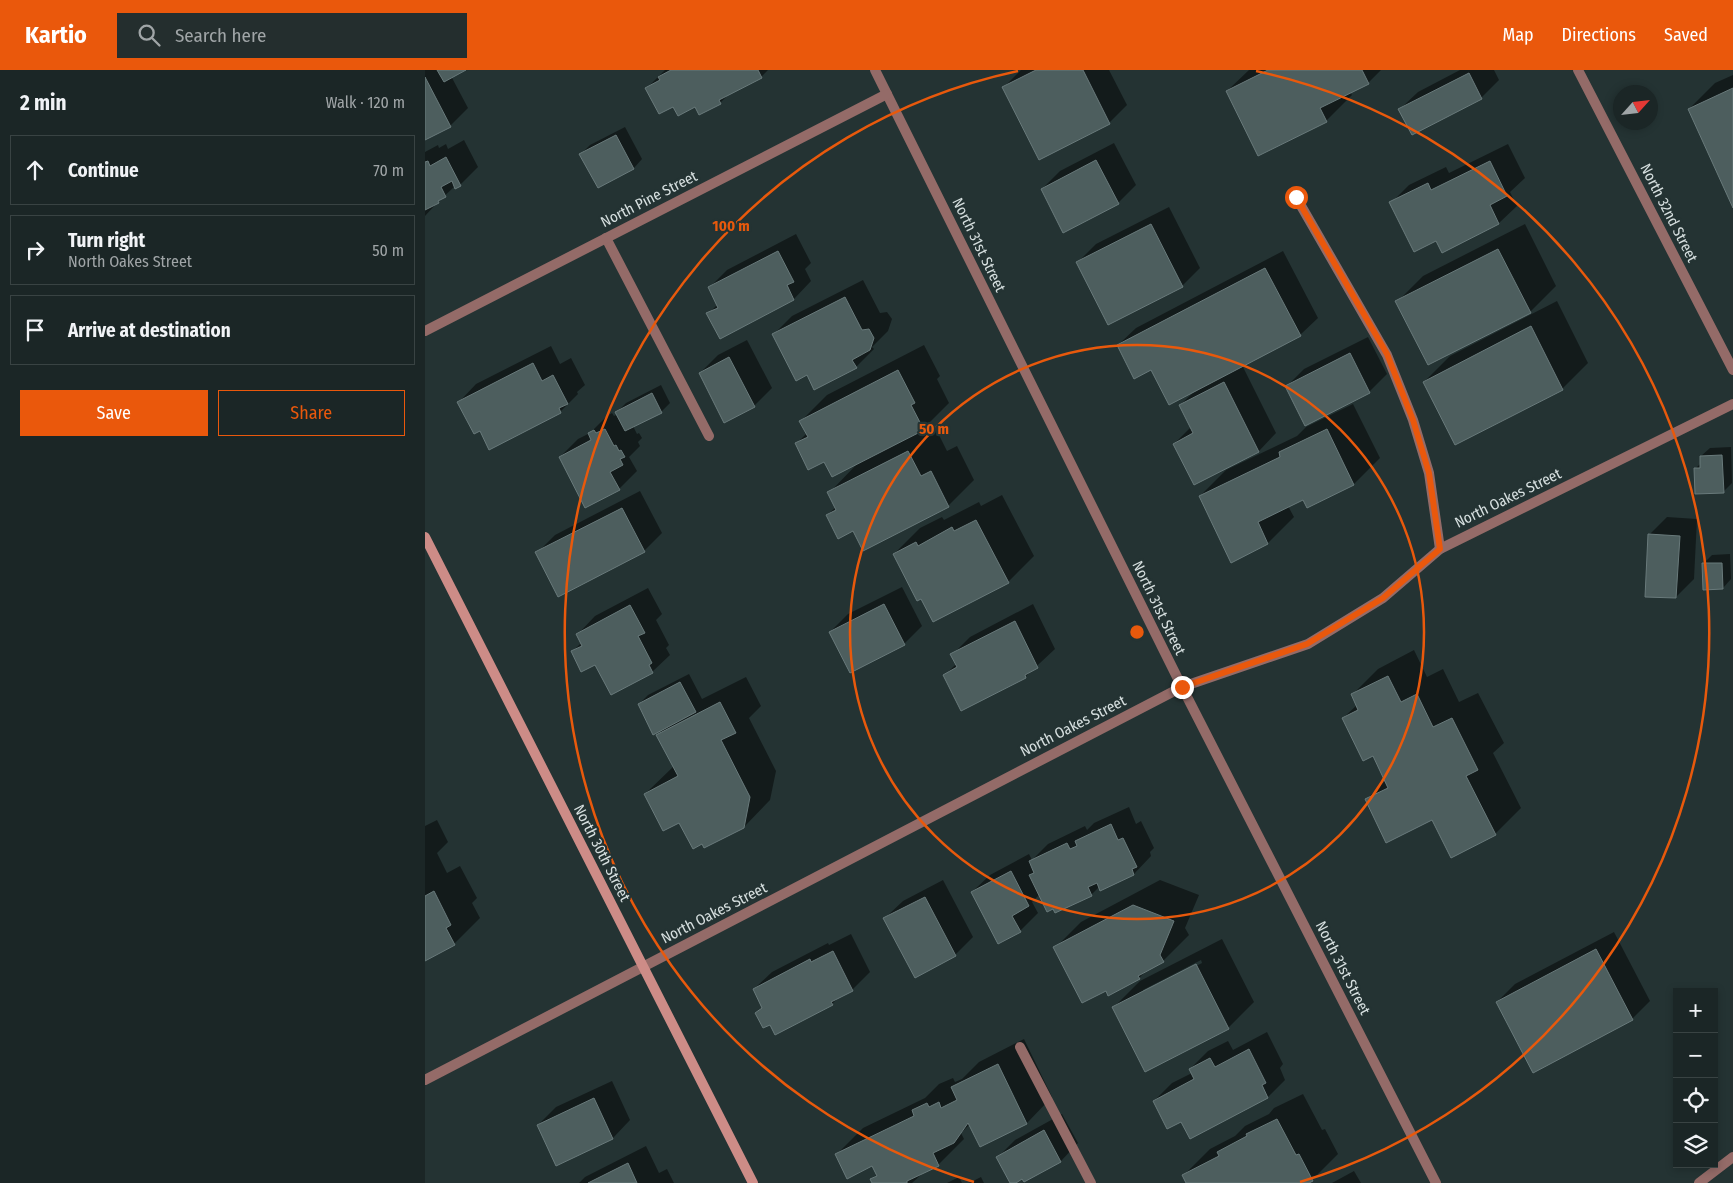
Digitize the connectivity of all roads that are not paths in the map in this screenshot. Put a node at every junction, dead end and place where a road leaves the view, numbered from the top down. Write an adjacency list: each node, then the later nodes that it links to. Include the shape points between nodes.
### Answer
1 (875, 70): 3 (street, North 31st Street)
2 (1578, 70): 7 (street, North 32nd Street)
3 (887, 94): 5 (street, North Pine Street); 12 (street, North 31st Street)
4 (1296, 197): 11 (street, via 1387,354 1413,420 1429,473)
5 (606, 238): 6 (street, North Pine Street); 9 (street)
6 (425, 331)
7 (1733, 370)
8 (1733, 404): 11 (street, North Oakes Street)
9 (709, 436)
10 (425, 537): 13 (main road, North 30th Street)
11 (1440, 549): 12 (street, North Oakes Street, via 1383,598 1307,644)
12 (1182, 687): 13 (street, North Oakes Street); 19 (street, North 31st Street)
13 (643, 967): 15 (street, North Oakes Street); 17 (main road, North 30th Street)
14 (1020, 1047): 18 (street)
15 (425, 1080)
16 (1733, 1157): 20 (street)
17 (753, 1183)
18 (1091, 1183)
19 (1436, 1183)
20 (1699, 1183)

